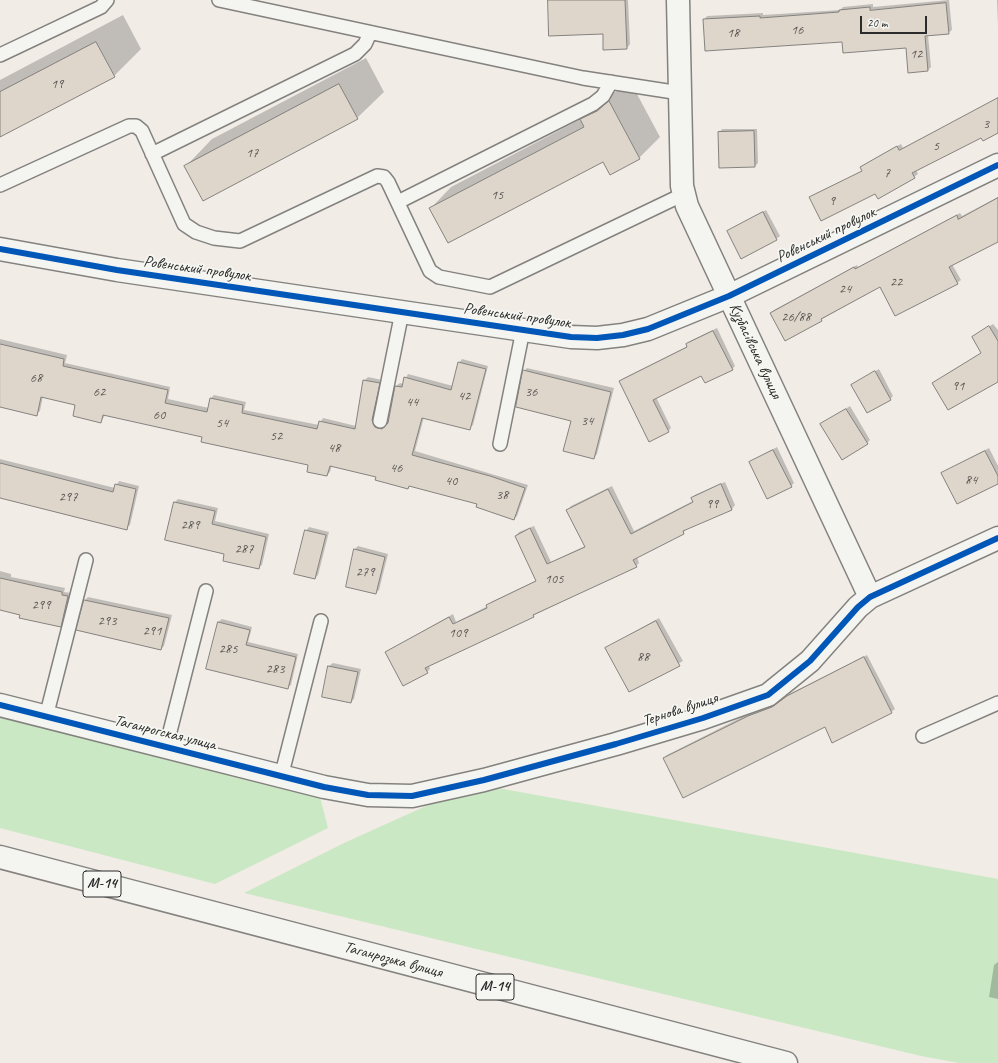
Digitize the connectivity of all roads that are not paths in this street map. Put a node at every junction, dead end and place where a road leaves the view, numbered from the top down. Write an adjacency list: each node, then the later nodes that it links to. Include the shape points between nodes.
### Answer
1 (107, 0): 5 (lane, via 101,7)
2 (219, 0): 4 (lane)
3 (678, 0): 7 (main road, Кузбасівська вулиця)
4 (370, 33): 6 (lane); 8 (lane, via 365,44 355,54)
5 (0, 55)
6 (611, 82): 7 (lane); 12 (lane, via 603,96 593,104)
7 (680, 93): 11 (main road, Кузбасівська вулиця)
8 (152, 154): 10 (lane, via 142,131 136,126 129,126); 12 (lane, via 184,224 196,232 214,238 240,241 377,176 384,177)
9 (998, 165): 14 (main road, Ровенський провулок)
10 (0, 185)
11 (684, 194): 12 (lane, via 490,287 439,277 430,271); 14 (main road, Кузбасівська вулиця, via 687,206)
12 (398, 202)
13 (0, 249): 15 (main road, Ровенський провулок, via 117,270)
14 (729, 296): 16 (main road, Ровенський провулок, via 648,329 623,335 571,337); 22 (main road, Кузбасівська вулиця)
15 (402, 312): 16 (main road, Ровенський провулок); 17 (lane)
16 (523, 330): 18 (lane)
17 (380, 422)
18 (500, 444)
19 (998, 538): 22 (main road, Тернова вулиця)
20 (86, 560): 26 (lane)
21 (206, 591): 28 (lane)
22 (870, 597): 30 (main road, Тернова вулиця, via 810,661 768,694 703,718 492,778 412,796 368,795)
23 (321, 621): 29 (lane)
24 (998, 703): 27 (lane)
25 (0, 705): 26 (main road, Таганрогская улица)
26 (46, 716): 28 (main road, Таганрогская улица)
27 (923, 736)
28 (166, 747): 29 (main road, Таганрогская улица)
29 (281, 777): 30 (main road, Таганрогская улица)
30 (324, 788)
31 (0, 857): 32 (main road, Таганрозька вулиця / М-14)
32 (786, 1063)

